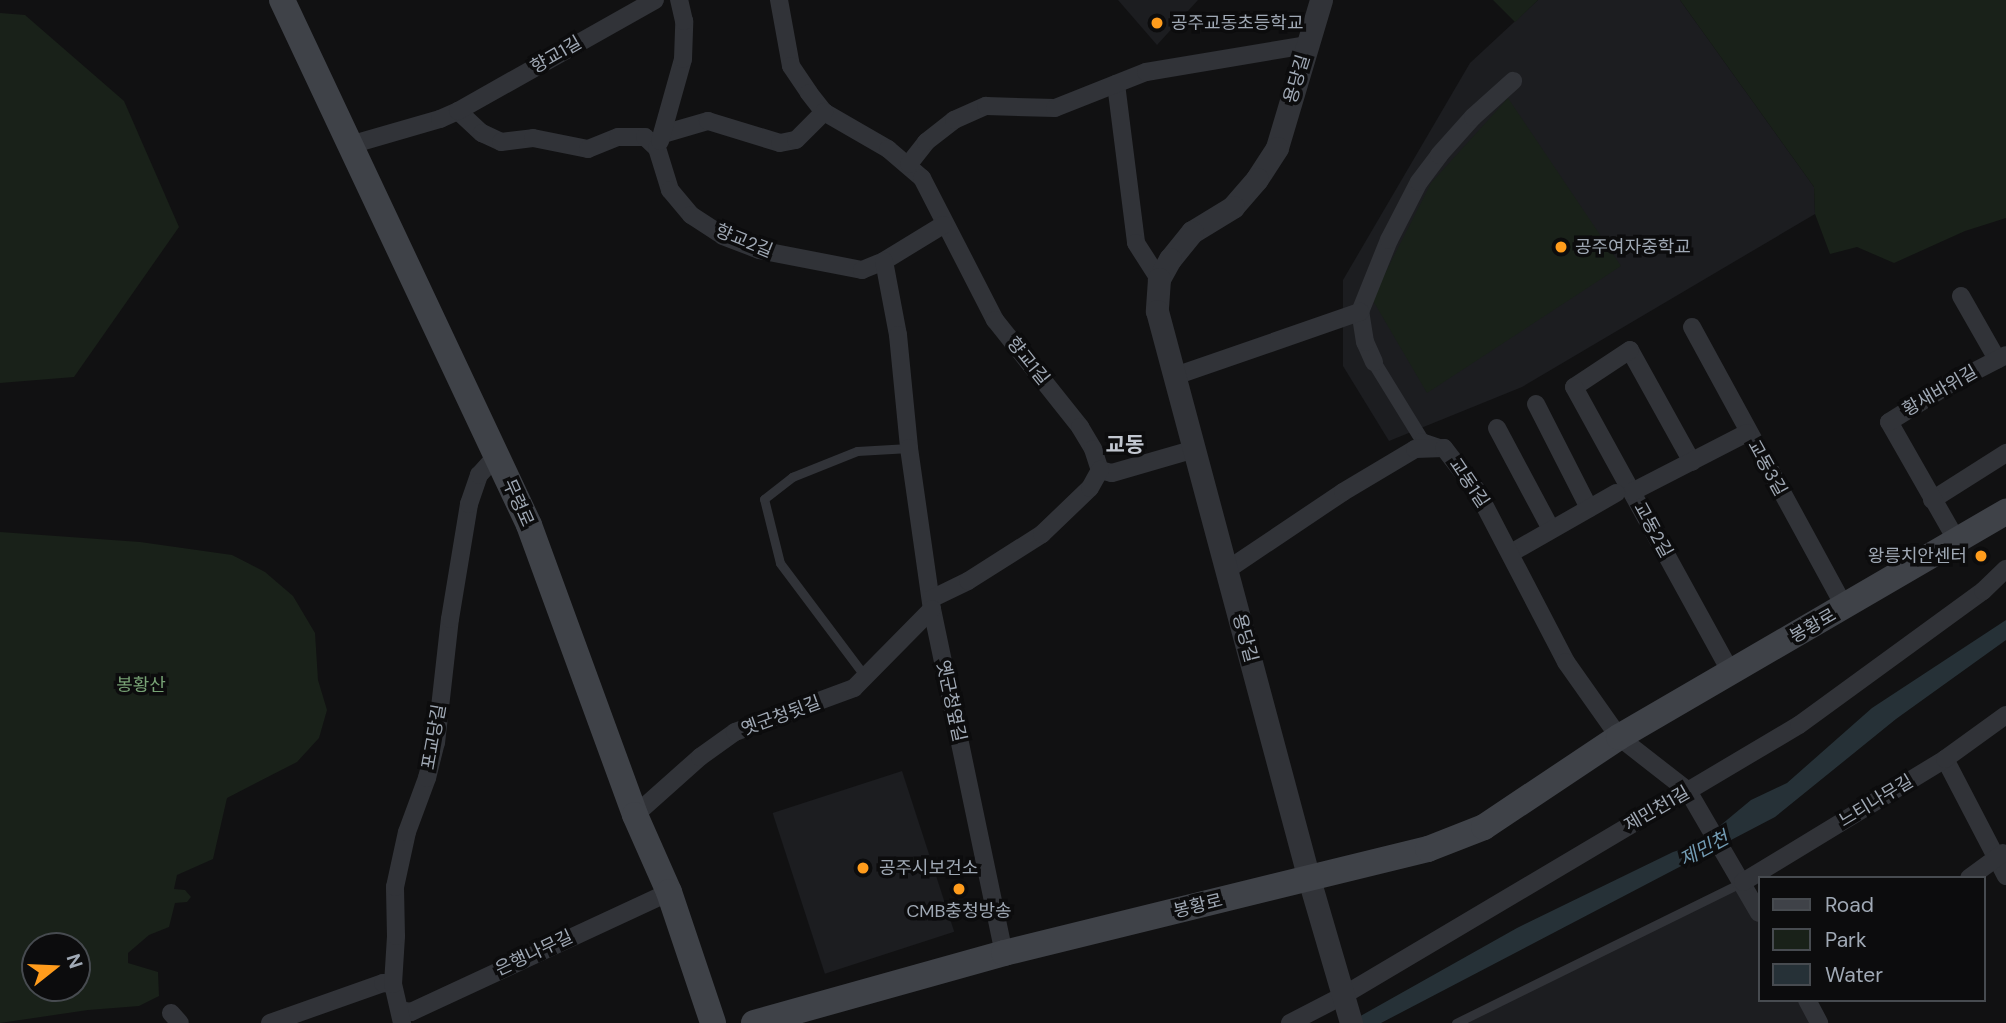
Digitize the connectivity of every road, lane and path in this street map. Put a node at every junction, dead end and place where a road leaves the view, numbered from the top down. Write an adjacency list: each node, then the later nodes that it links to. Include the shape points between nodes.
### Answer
1 (282, 0): 12 (main road, 무령로)
2 (655, 0): 9 (street, 향교1길)
3 (680, 0): 11 (street, via 683,59)
4 (779, 0): 10 (street, 향교1길, via 791,66)
5 (1321, 0): 6 (street, 용당길)
6 (1308, 45): 8 (street, via 1146,72); 16 (street, 용당길, via 1277,148 1233,208 1192,232)
7 (1513, 81): 18 (street, via 1473,117 1419,183 1370,281)
8 (1116, 83): 13 (street, via 1055,108 986,106 954,120 926,142); 16 (street, via 1136,243)
9 (458, 111): 11 (street, via 482,133 501,142 533,138 588,149 618,137); 12 (street)
10 (824, 112): 11 (street, via 796,140 780,143 708,121); 13 (street, 향교1길)
11 (660, 141): 15 (street, 향교2길, via 670,190 691,215 723,236 759,250 862,270)
12 (350, 145): 30 (main road, 무령로)
13 (909, 164): 14 (street, 향교1길, via 922,177)
14 (943, 225): 15 (street, 향교2길); 32 (street, 향교1길, via 995,320 1080,427)
15 (884, 261): 27 (street, 옛군청옆길, via 898,335)
16 (1159, 279): 22 (street, 용당길, via 1157,311)
17 (1961, 296): 20 (street, 황새바위길)
18 (1360, 312): 21 (street); 22 (street)
19 (1692, 327): 25 (street, 교동3길)
20 (2001, 357): 34 (street, 황새바위길, via 1889,422)
21 (1374, 362): 26 (street, via 1422,440)
22 (1175, 376): 28 (street, 용당길)
23 (1536, 404): 35 (street)
24 (1497, 428): 37 (street)
25 (1747, 433): 31 (street); 43 (street, 교동3길)
26 (1444, 447): 39 (street, 교동1길, via 1477,491); 41 (street, 교동1길, via 1415,449)
27 (909, 448): 42 (street, 옛군청옆길); 45 (lane, via 857,451 792,477 764,499 780,564)
28 (1195, 449): 32 (street, via 1112,473); 41 (street, 용당길)
29 (2006, 453): 34 (street)
30 (497, 455): 50 (main road, 무령로, via 529,525); 59 (street, 포교당길, via 479,475 469,504 436,743 407,832 395,887)
31 (1692, 461): 33 (street); 33 (street, 교동2길, via 1630,350 1574,387)
32 (1100, 471): 42 (street, 옛군청뒷길, via 1090,488 1042,534)
33 (1624, 493): 35 (street); 44 (street, 교동2길)
34 (1932, 500): 38 (street, 황새바위길)
35 (1589, 508): 37 (street)
36 (2006, 512): 38 (main road, 봉황로)
37 (1551, 529): 39 (street)
38 (1957, 541): 43 (main road, 봉황로)
39 (1511, 553): 47 (street, 교동1길, via 1566,662)
40 (2006, 569): 49 (street, 제민천1길, via 1983,591 1799,725)
41 (1227, 570): 54 (street, 용당길)
42 (932, 603): 45 (street, 옛군청뒷길); 58 (street, 옛군청옆길)
43 (1845, 608): 44 (main road, 봉황로)
44 (1732, 674): 47 (main road, 봉황로)
45 (864, 675): 50 (street, 옛군청뒷길, via 854,688 735,732)
46 (2006, 715): 48 (street, 느티나무길)
47 (1619, 737): 49 (street); 54 (main road, 봉황로, via 1484,827 1428,849)
48 (1945, 759): 51 (street); 55 (street, 느티나무길)
49 (1688, 791): 55 (street); 60 (street, 제민천1길)
50 (635, 815): 56 (main road, 무령로)
51 (2001, 855): 52 (street); 53 (street)
52 (1972, 876)
53 (2006, 876)
54 (1309, 879): 58 (main road, 봉황로); 60 (street, 용당길)
55 (1742, 882): 57 (street); 68 (lane)
56 (669, 892): 62 (street, 은행나무길); 64 (main road, 무령로)
57 (1758, 911)
58 (1004, 953): 65 (main road, 봉황로)
59 (393, 984): 62 (street, 포교당길); 63 (street, via 383,983)
60 (1343, 995): 66 (street, 제민천1길); 67 (street, 용당길)
61 (1808, 1002): 69 (street)
62 (401, 1016)
63 (270, 1023)
64 (713, 1023)
65 (754, 1023)
66 (1290, 1023)
67 (1351, 1023)
68 (1455, 1023)
69 (1819, 1023)

